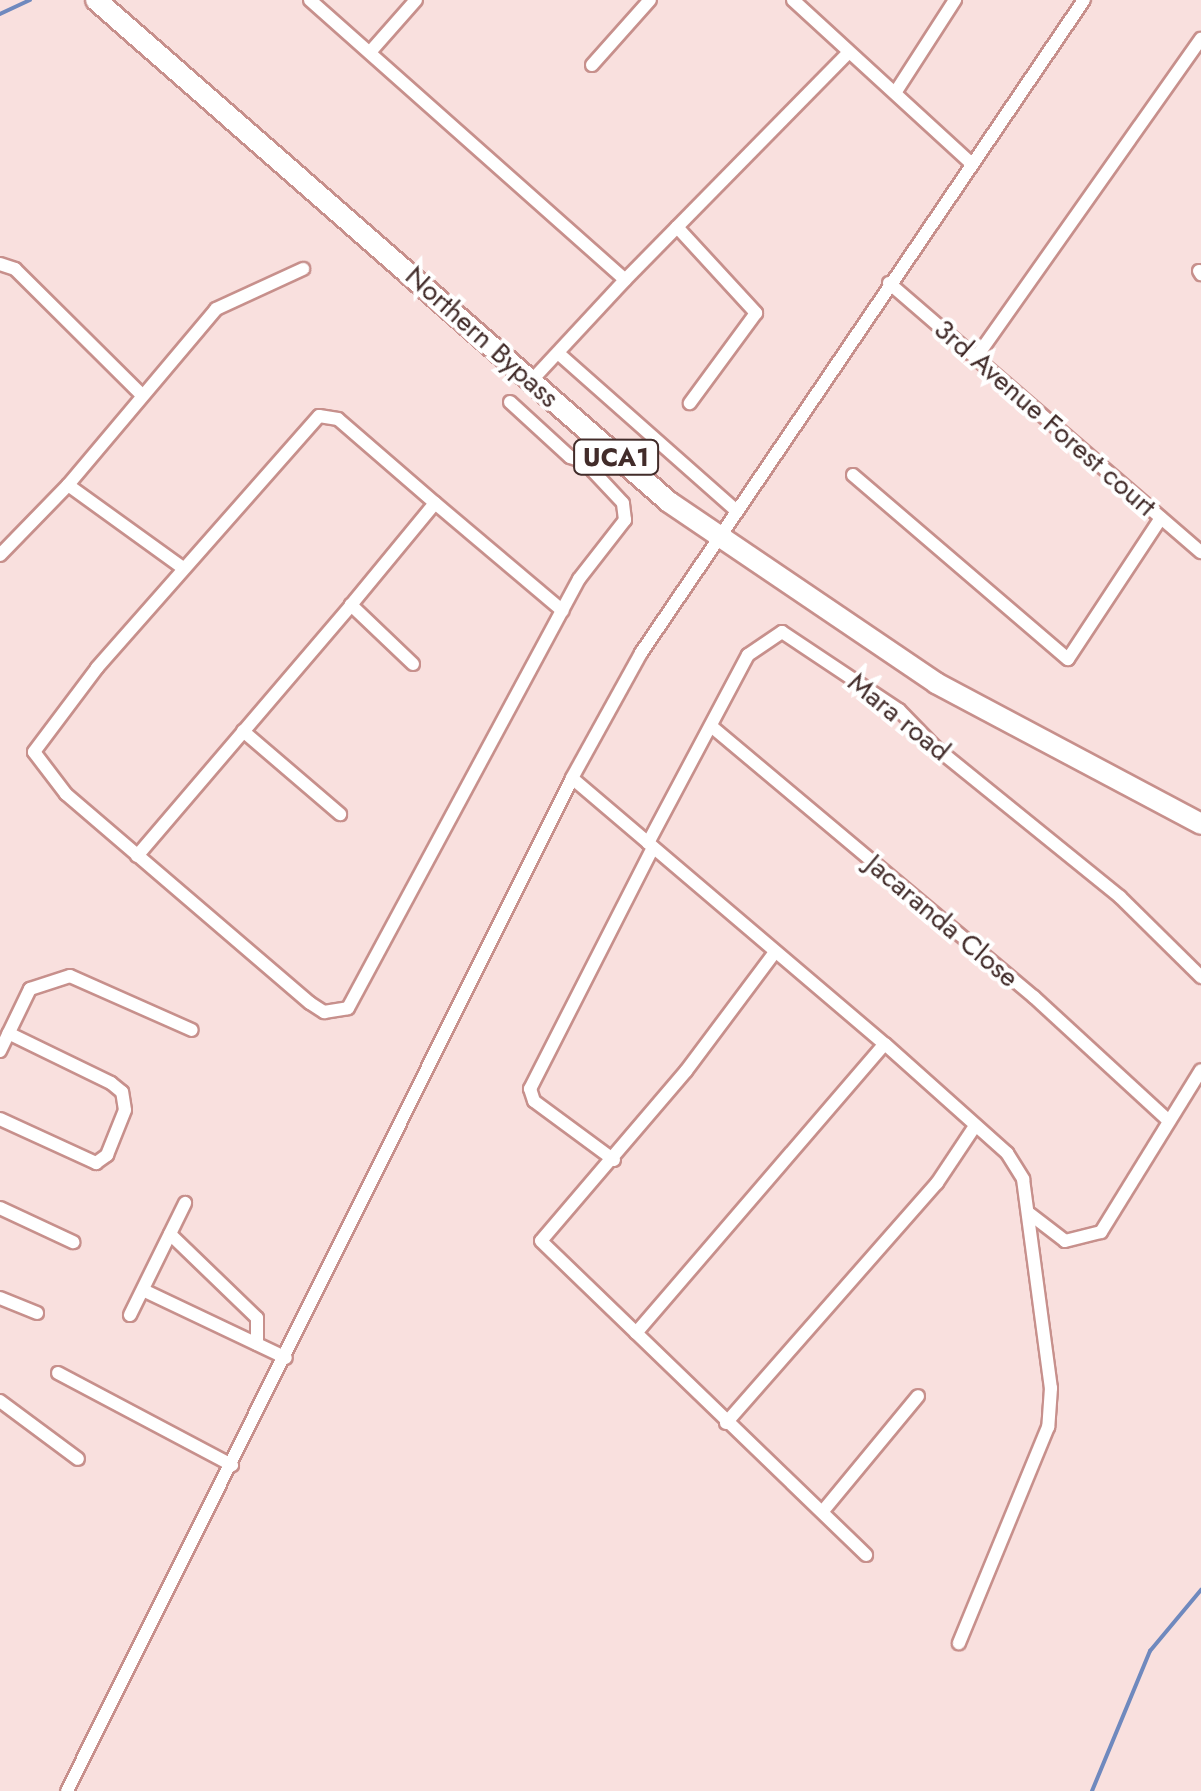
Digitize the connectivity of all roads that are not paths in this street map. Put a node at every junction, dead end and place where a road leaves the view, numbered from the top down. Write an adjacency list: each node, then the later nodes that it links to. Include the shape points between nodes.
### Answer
1 (96, 0): 21 (main road, Northern Bypass / UCA1)
2 (310, 0): 9 (street)
3 (416, 0): 9 (street)
4 (650, 0): 11 (street)
5 (792, 0): 10 (street)
6 (955, 0): 12 (street)
7 (1084, 0): 13 (street)
8 (1201, 38): 20 (street)
9 (370, 51): 17 (street)
10 (847, 54): 12 (street); 14 (street)
11 (592, 65)
12 (895, 93): 13 (street)
13 (971, 163): 18 (street)
14 (678, 227): 17 (street); 24 (street, via 756,313)
15 (0, 264): 22 (street, via 15,269)
16 (303, 269): 22 (street, via 216,310)
17 (626, 280): 19 (street)
18 (889, 283): 20 (street, 3rd Avenue Forest court); 30 (street)
19 (558, 353): 21 (street); 30 (street)
20 (975, 359): 31 (street, 3rd Avenue Forest court)
21 (531, 381): 25 (main road, Northern Bypass / UCA1)
22 (142, 395): 28 (street)
23 (510, 402): 26 (street, via 570,456)
24 (690, 403)
25 (597, 442): 26 (street); 32 (main road, Northern Bypass / UCA1)
26 (592, 464): 37 (street, via 627,514)
27 (853, 475): 31 (street, via 1068,660)
28 (68, 484): 34 (street); 35 (street)
29 (434, 503): 35 (street, via 338,418 313,418); 36 (street); 37 (street)
30 (733, 508): 32 (street)
31 (1161, 518): 33 (street, 3rd Avenue Forest court)
32 (715, 536): 41 (street); 43 (main road, Northern Bypass / UCA1, via 936,683)
33 (1201, 552)
34 (0, 555)
35 (182, 568): 45 (street, via 34,752 58,785)
36 (351, 605): 38 (street); 40 (street)
37 (563, 611): 45 (street, via 348,1008 324,1012 310,1003)
38 (413, 664)
39 (710, 726): 44 (street, Mara road); 47 (street, Mara road, via 756,646 774,633 791,636 899,710 934,747 1120,897); 54 (street, Jacaranda Close, via 1034,998)
40 (243, 730): 42 (street); 45 (street)
41 (572, 778): 44 (street); 68 (street)
42 (340, 814)
43 (1201, 824)
44 (651, 845): 46 (street); 56 (street, Mara road, via 530,1089 534,1102)
45 (138, 856)
46 (776, 952): 50 (street); 56 (street)
47 (1201, 977)
48 (192, 1030): 49 (street, via 70,976 30,990)
49 (8, 1033): 51 (street); 53 (street, via 111,1083 122,1092 125,1110 107,1156 96,1163)
50 (886, 1044): 55 (street); 66 (street)
51 (0, 1051)
52 (1201, 1070): 54 (street)
53 (0, 1119)
54 (1169, 1121): 59 (street, via 1102,1232 1065,1241)
55 (976, 1126): 59 (street, via 1017,1168); 72 (street, via 937,1183)
56 (614, 1160): 66 (street, via 541,1242)
57 (185, 1203): 60 (street)
58 (0, 1208): 61 (street)
59 (1030, 1214): 77 (street, via 1050,1388 1048,1427)
60 (170, 1234): 62 (street); 67 (street, via 258,1318)
61 (73, 1242)
62 (143, 1290): 65 (street); 67 (street)
63 (0, 1298): 64 (street)
64 (37, 1313)
65 (130, 1314)
66 (636, 1333): 72 (street)
67 (257, 1344): 68 (street)
68 (286, 1358): 74 (street)
69 (58, 1374): 74 (street)
70 (918, 1396): 75 (street)
71 (0, 1401): 73 (street)
72 (726, 1423): 75 (street)
73 (78, 1458)
74 (232, 1464): 78 (street)
75 (823, 1511): 76 (street)
76 (866, 1554)
77 (959, 1643)
78 (67, 1791)

